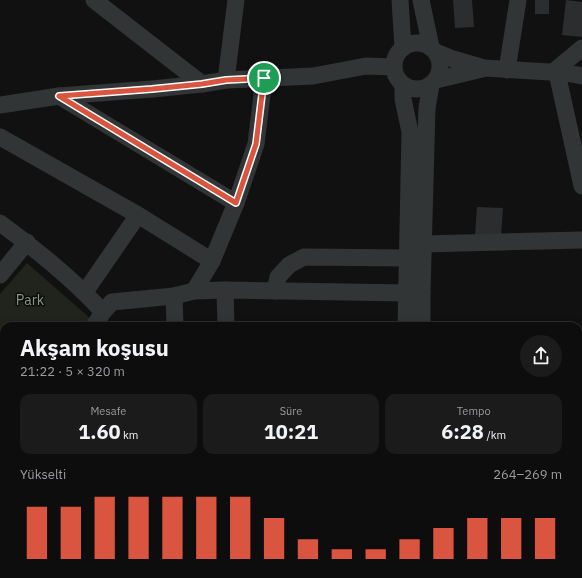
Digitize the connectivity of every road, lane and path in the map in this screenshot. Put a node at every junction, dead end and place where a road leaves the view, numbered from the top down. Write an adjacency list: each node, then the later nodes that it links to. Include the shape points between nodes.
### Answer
1 (94, 0): 17 (street)
2 (236, 0): 15 (street)
3 (400, 0): 6 (street)
4 (421, 0): 8 (street)
5 (518, 0): 11 (street)
6 (403, 48): 8 (street, via 417,43); 9 (street, via 398,53)
7 (582, 48): 12 (street)
8 (433, 50): 10 (street); 16 (street, via 440,59 441,66 440,74)
9 (394, 67): 14 (street, via 366,66 313,76); 18 (street, via 398,80)
10 (484, 68): 11 (street); 16 (street)
11 (508, 70): 12 (street)
12 (555, 72): 13 (street); 22 (street)
13 (582, 76)
14 (264, 78): 15 (street); 23 (street, via 256,144)
15 (226, 80): 17 (street)
16 (433, 83): 18 (street, via 417,89); 28 (street, via 427,108)
17 (202, 84): 19 (street)
18 (403, 85): 29 (street, via 403,99 410,132)
19 (59, 96): 20 (street); 23 (street)
20 (0, 105)
21 (0, 137): 24 (street)
22 (582, 186)
23 (236, 203): 30 (street)
24 (138, 215): 30 (street); 35 (street)
25 (0, 223): 27 (street)
26 (582, 240): 28 (street)
27 (27, 242): 31 (street); 35 (street)
28 (423, 244): 36 (street)
29 (408, 258): 34 (street, via 304,257 289,265 278,277); 36 (street)
30 (212, 261): 33 (street)
31 (0, 276)
32 (225, 290): 33 (street); 34 (street); 40 (street)
33 (194, 291): 37 (street)
34 (275, 291): 36 (street)
35 (85, 292): 38 (street)
36 (414, 292): 41 (street); 42 (street)
37 (174, 296): 38 (street, via 112,302); 39 (street)
38 (98, 319)
39 (175, 322)
40 (226, 322)
41 (407, 322)
42 (421, 322)

